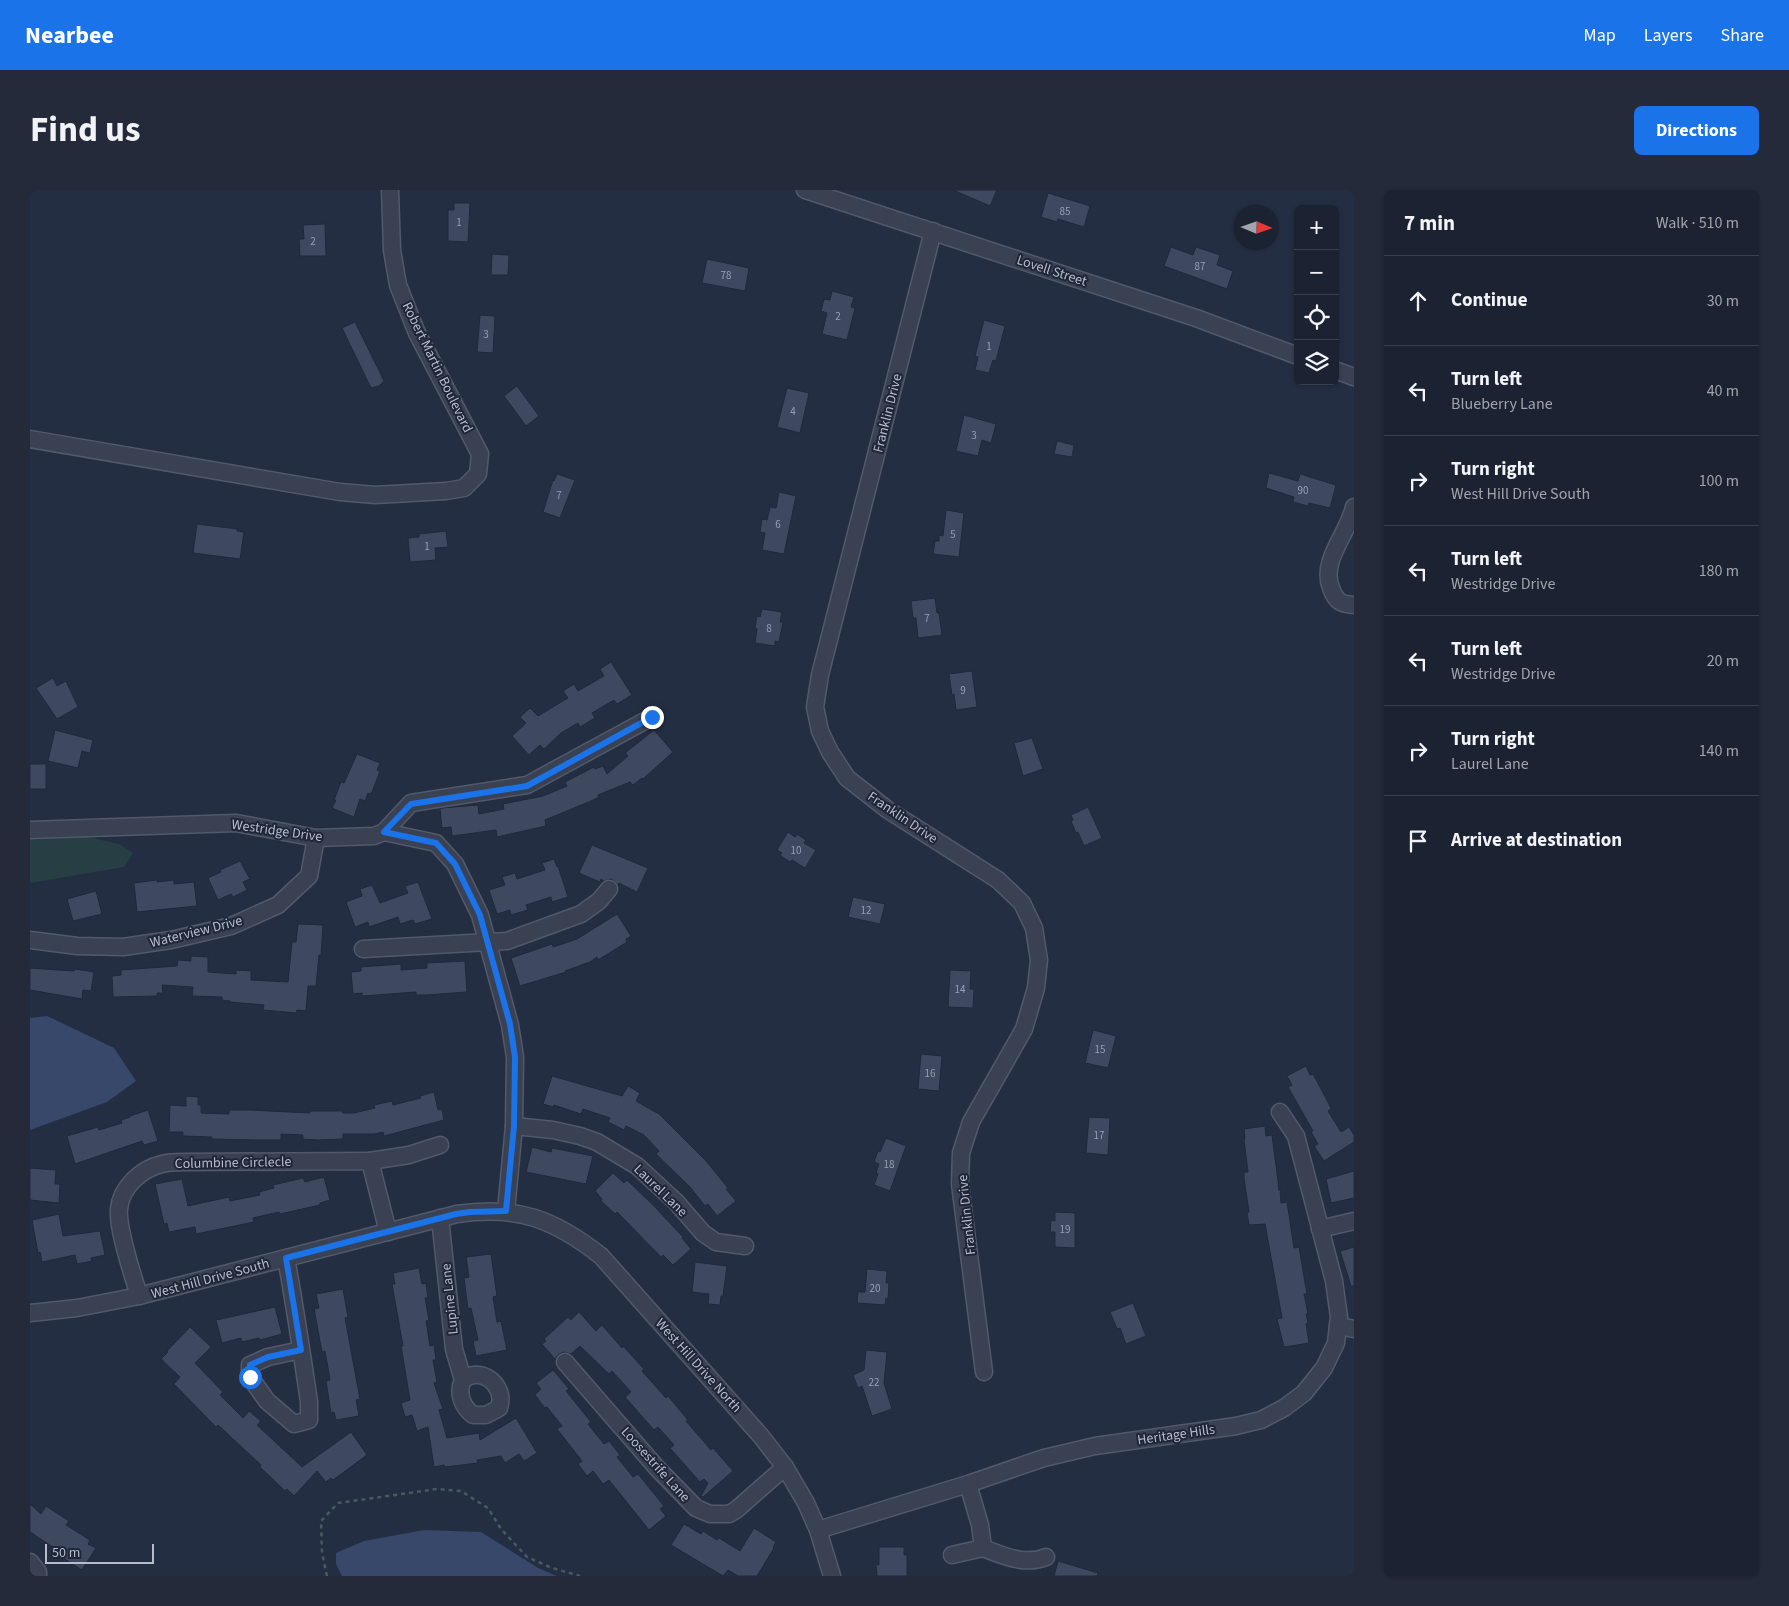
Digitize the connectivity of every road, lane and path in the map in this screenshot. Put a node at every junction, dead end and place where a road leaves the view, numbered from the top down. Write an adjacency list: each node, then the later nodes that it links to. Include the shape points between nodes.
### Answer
1 (390, 190): 7 (street, Robert Martin Boulevard, via 392,250 398,285 417,332 480,454 478,474 464,488 375,495 331,491)
2 (805, 190): 3 (street, Lovell Street)
3 (934, 231): 4 (street, Lovell Street, via 1196,318); 34 (street, Franklin Drive, via 822,667 815,707 820,731 847,778 888,810 998,880 1022,903 1034,928 1039,960 1036,988 1024,1029 971,1122 962,1153 960,1184)
4 (1294, 355)
5 (1339, 371): 6 (street)
6 (1354, 377)
7 (30, 439)
8 (1354, 507): 9 (street, via 1351,521 1328,568 1333,596 1342,604)
9 (1354, 605)
10 (652, 717): 12 (street, via 527,786 411,804)
11 (30, 830): 13 (street, Westridge Drive, via 236,823)
12 (384, 832): 13 (street, Westridge Drive, via 374,836); 16 (street, Westridge Drive, via 436,843 455,864 480,915)
13 (316, 838): 15 (street, Waterview Drive, via 309,876 278,906 231,926 123,947)
14 (609, 889): 16 (street, via 581,914 507,941)
15 (30, 940)
16 (487, 944): 17 (street); 19 (street, Westridge Drive, via 510,1024 515,1057)
17 (363, 950)
18 (1280, 1112): 25 (street, Heritage Hills, via 1296,1136)
19 (514, 1126): 22 (street, Westridge Drive); 27 (street, Laurel Lane, via 553,1130 597,1142 638,1166 703,1233 716,1242)
20 (440, 1145): 21 (street, Columbine Circlecle, via 408,1155)
21 (370, 1161): 26 (street); 29 (street, Columbine Circlecle, via 185,1162 162,1164 146,1170 132,1180 119,1208)
22 (506, 1211): 23 (street, West Hill Drive South, via 470,1212); 36 (street, West Hill Drive North, via 557,1226 601,1256)
23 (440, 1218): 26 (street, West Hill Drive South); 35 (street, Lupine Lane, via 454,1349)
24 (1354, 1221): 25 (street)
25 (1320, 1228): 31 (street, Heritage Hills, via 1334,1281 1339,1317)
26 (388, 1232): 28 (street, West Hill Drive South)
27 (745, 1246)
28 (286, 1258): 29 (street, West Hill Drive South); 32 (street)
29 (139, 1296): 30 (street, West Hill Drive South)
30 (30, 1313)
31 (1346, 1327): 37 (street, Heritage Hills, via 1324,1368 1304,1393 1261,1420 1095,1446 1044,1458)
32 (301, 1350): 32 (street, via 309,1420 294,1424 267,1401 250,1377 250,1365 268,1357)
33 (565, 1362): 36 (street, Loosestrife Lane, via 696,1508 710,1514 729,1514)
34 (984, 1372)
35 (463, 1380)
36 (785, 1467): 38 (street, West Hill Drive North)
37 (968, 1484): 38 (street, Heritage Hills); 39 (street, via 980,1525)
38 (818, 1530): 46 (street, West Hill Drive North)
39 (982, 1548): 40 (street); 41 (street, via 1017,1559 1033,1561)
40 (952, 1555)
41 (1046, 1557)
42 (30, 1562): 43 (street)
43 (38, 1576)
44 (327, 1576): 45 (path, via 322,1553 322,1521 338,1503 437,1489 461,1491 474,1498 488,1508 501,1529 527,1557)
45 (580, 1576)
46 (832, 1576)

